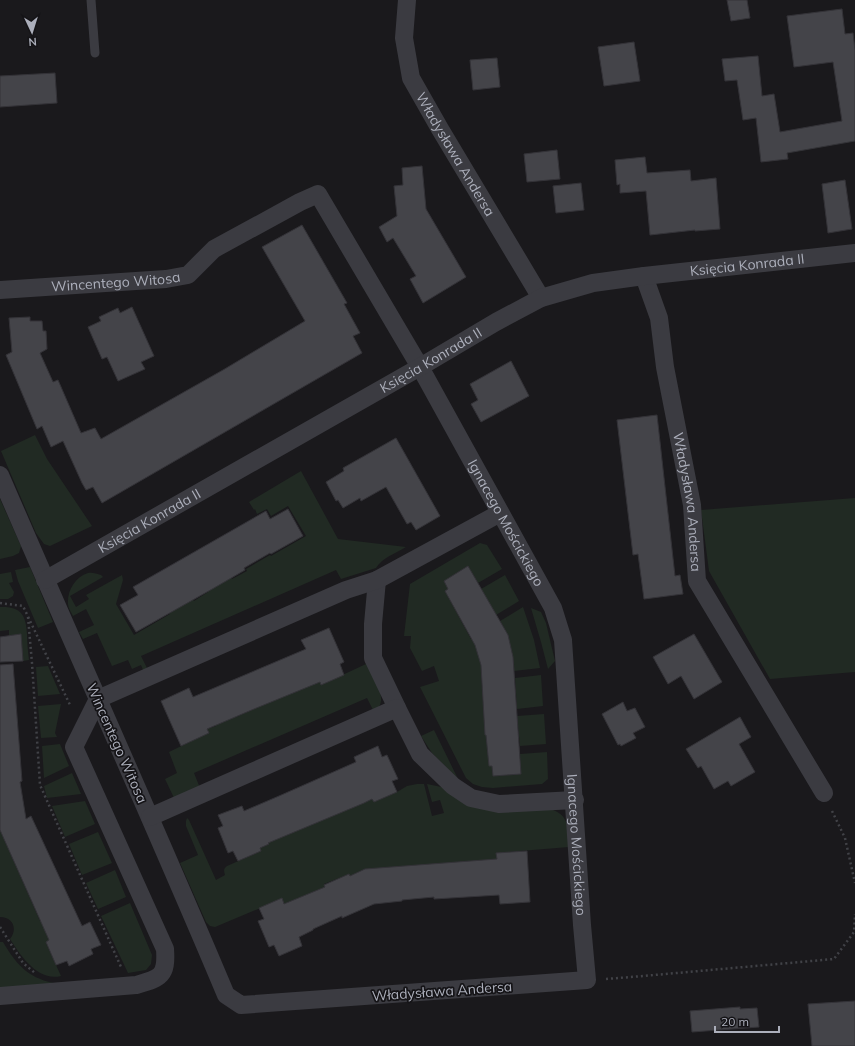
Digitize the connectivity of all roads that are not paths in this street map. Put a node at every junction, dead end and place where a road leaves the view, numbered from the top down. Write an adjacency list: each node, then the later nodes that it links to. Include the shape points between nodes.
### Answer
1 (91, 0): 3 (lane)
2 (406, 0): 8 (street, Władysława Andersa, via 404,38 411,78)
3 (95, 53)
4 (284, 211): 7 (street, Wincentego Witosa, via 214,249 188,275 166,280); 9 (street, Ignacego Mościckiego, via 318,194)
5 (855, 253): 6 (street, Księcia Konrada II)
6 (644, 276): 8 (street, Księcia Konrada II, via 592,283); 16 (street, Władysława Andersa, via 659,318 665,367 692,505 698,581)
7 (0, 290)
8 (541, 298): 9 (street, Księcia Konrada II)
9 (420, 367): 11 (street, Ignacego Mościckiego); 12 (street, Księcia Konrada II)
10 (0, 475): 12 (street, Wincentego Witosa)
11 (500, 513): 13 (street); 17 (street, Ignacego Mościckiego, via 553,608 563,640)
12 (45, 580): 14 (street, Wincentego Witosa)
13 (377, 580): 14 (street, via 346,590); 15 (street, via 373,658)
14 (98, 699): 18 (street, Wincentego Witosa); 20 (street, via 74,747 165,949 166,962 163,972 155,979 130,986)
15 (397, 708): 17 (street, via 420,754 453,786 471,798 499,804); 18 (street)
16 (824, 793)
17 (575, 800): 19 (street, Ignacego Mościckiego)
18 (150, 817): 21 (street, Wincentego Witosa, via 226,995)
19 (587, 980): 21 (street, Władysława Andersa)
20 (0, 996)
21 (241, 1005)

